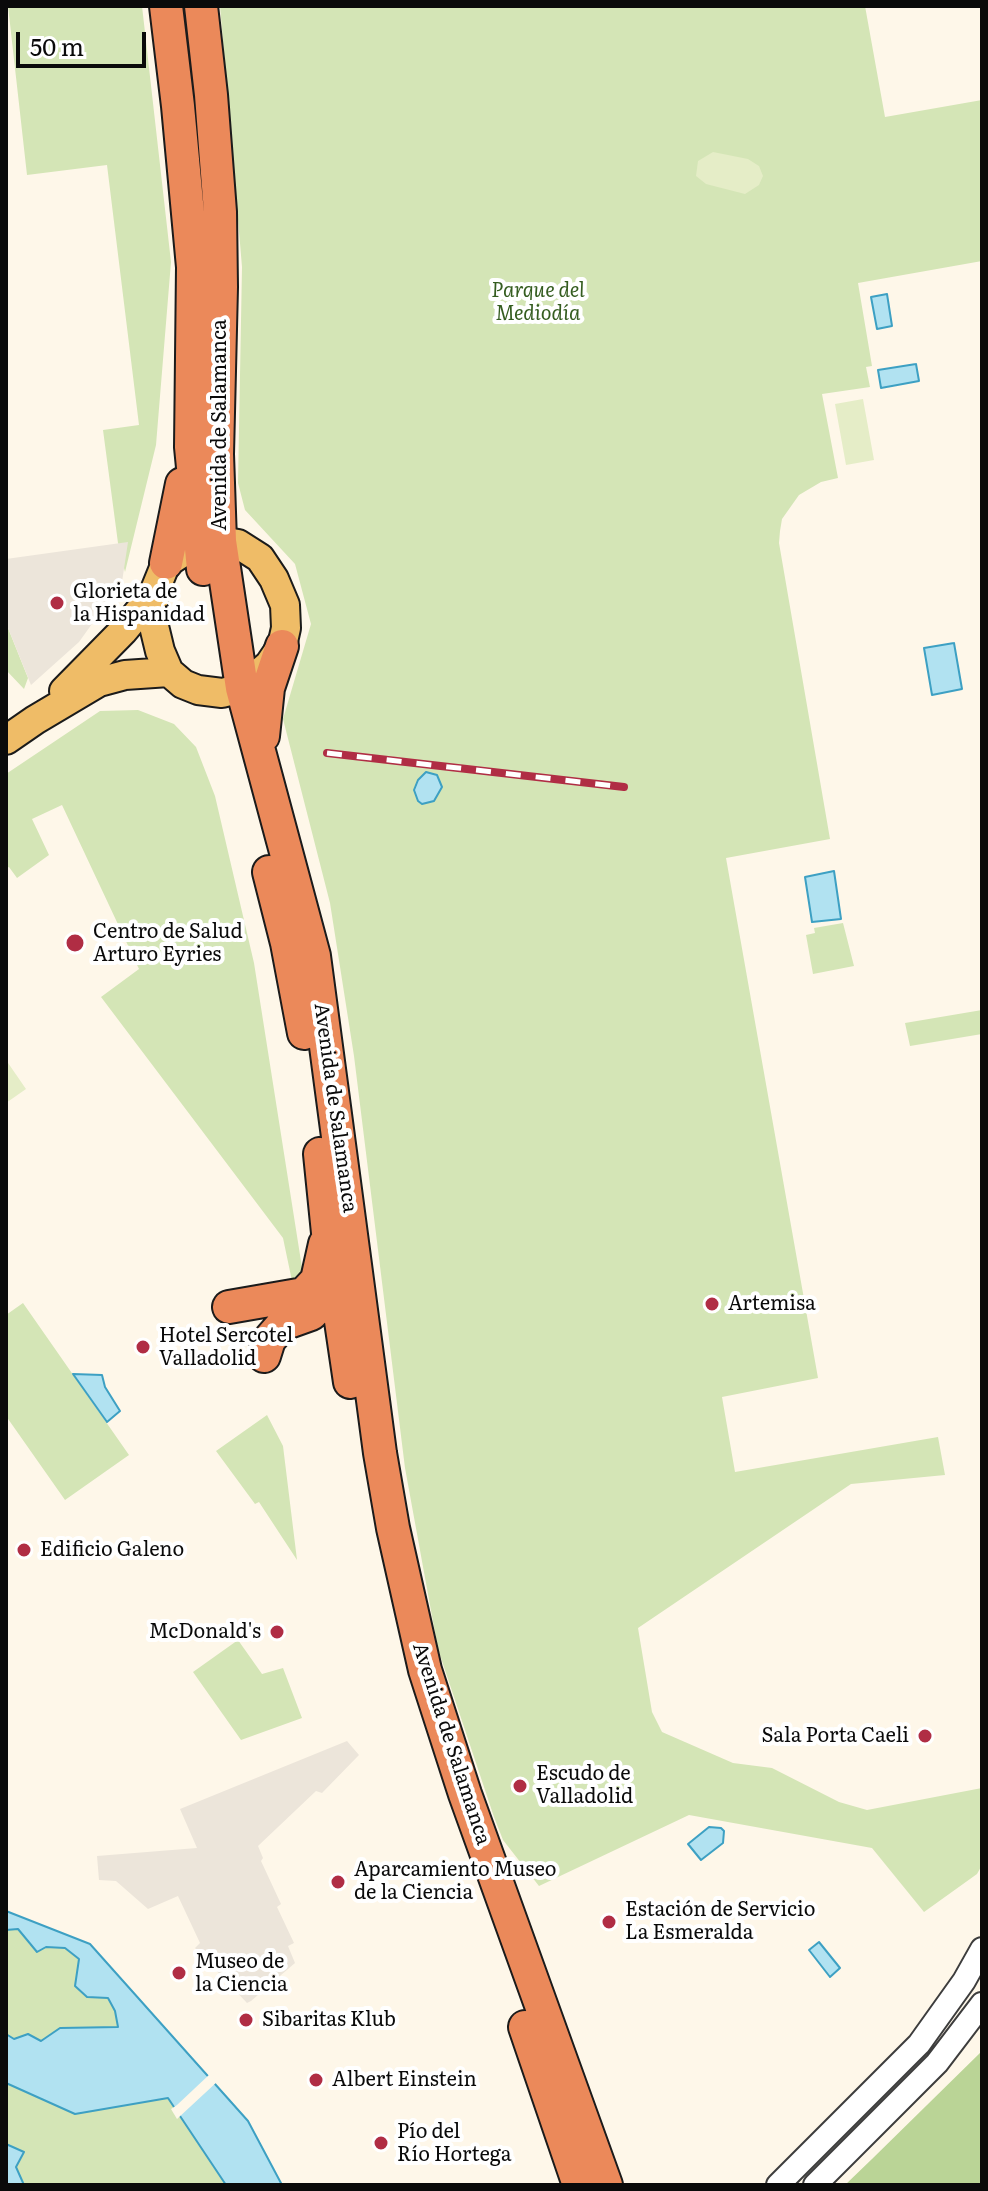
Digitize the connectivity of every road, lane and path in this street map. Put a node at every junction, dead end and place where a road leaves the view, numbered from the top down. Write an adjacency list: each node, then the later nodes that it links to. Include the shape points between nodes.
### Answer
1 (166, 6): 3 (highway, Avenida de Salamanca, via 193,267)
2 (201, 6): 4 (highway, Avenida de Salamanca, via 220,212 217,454)
3 (191, 447): 4 (highway, Avenida de Salamanca); 5 (highway)
4 (210, 542): 5 (main road); 7 (main road, via 238,544 260,558 285,605); 9 (highway, Avenida de Salamanca)
5 (166, 563): 6 (main road)
6 (153, 595): 8 (main road, via 153,622); 10 (main road)
7 (282, 646): 9 (main road, via 269,665); 12 (highway, via 268,688)
8 (169, 672): 9 (main road, via 198,690); 10 (main road, via 99,682)
9 (232, 691): 12 (highway, Avenida de Salamanca); 13 (highway, Avenida de Salamanca, via 310,1064)
10 (35, 720): 11 (main road)
11 (6, 740)
12 (262, 763): 14 (highway, Avenida de Salamanca, via 314,956)
13 (328, 1233): 15 (highway, Avenida de Salamanca); 16 (highway, via 317,1280 304,1294)
14 (356, 1262): 15 (highway); 23 (highway, Avenida de Salamanca, via 380,1453 425,1670)
15 (337, 1289): 17 (highway); 18 (highway, Avenida de Salamanca)
16 (229, 1307)
17 (311, 1314): 18 (highway); 19 (highway, via 283,1324)
18 (342, 1332): 22 (highway, Avenida de Salamanca, via 370,1521 408,1688)
19 (264, 1356)
20 (982, 1949): 24 (street, via 919,2044)
21 (982, 2004): 25 (street, via 937,2063)
22 (579, 2185)
23 (606, 2185)
24 (778, 2185)
25 (815, 2185)

